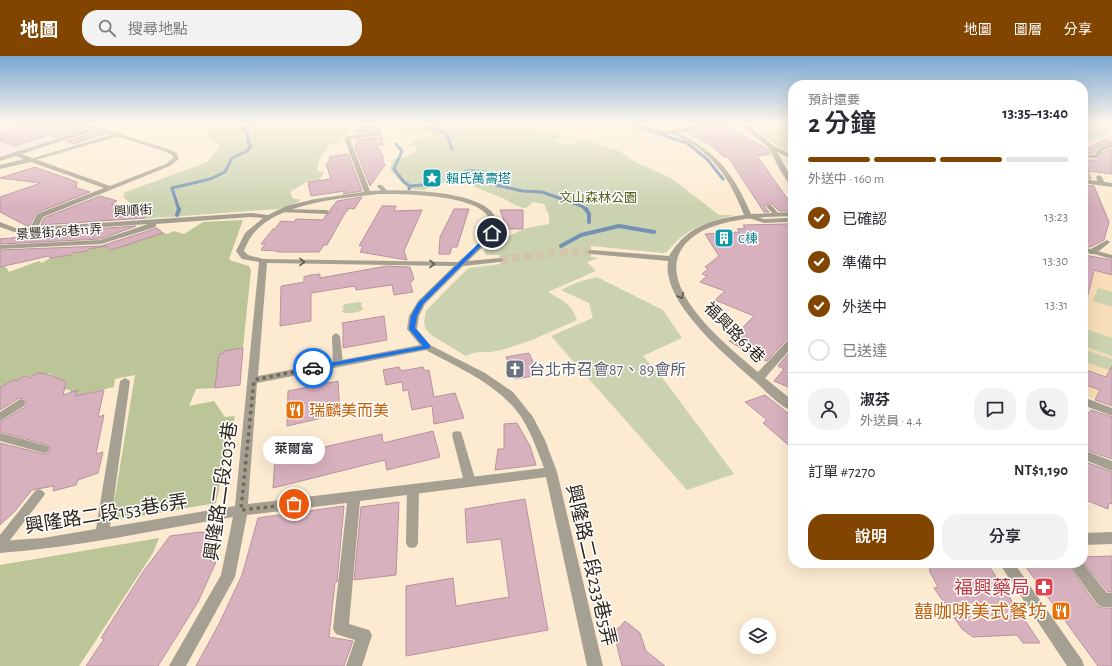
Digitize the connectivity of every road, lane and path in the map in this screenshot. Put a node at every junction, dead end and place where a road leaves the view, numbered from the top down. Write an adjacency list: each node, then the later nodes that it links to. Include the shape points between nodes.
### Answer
1 (23, 151): 8 (street)
2 (60, 151): 11 (lane)
3 (169, 151): 16 (street, 景豐街48巷11弄, via 175,154 176,159 168,165)
4 (352, 151): 17 (street)
5 (706, 151): 23 (street, via 723,167)
6 (774, 151): 13 (street)
7 (1099, 151): 9 (street, via 1096,157)
8 (15, 154): 10 (street); 11 (street)
9 (1088, 156)
10 (0, 159)
11 (30, 160): 12 (street); 16 (street)
12 (0, 167)
13 (788, 178)
14 (1088, 181): 15 (street)
15 (1112, 185)
16 (110, 188): 28 (street, 景豐街48巷11弄, via 40,216)
17 (367, 192): 19 (street, via 336,196); 30 (street, via 383,189 439,195 477,206 488,212 494,222 492,233)
18 (770, 206): 22 (lane)
19 (283, 211): 20 (lane); 24 (street)
20 (327, 212)
21 (788, 214): 22 (street)
22 (777, 215): 23 (street)
23 (748, 216): 26 (lane, via 764,222); 37 (street, via 721,222 690,235 682,242)
24 (270, 217): 25 (street, 興順街, via 251,215); 39 (street, via 248,235 240,251 245,257)
25 (164, 220): 28 (street, 興順街); 32 (street, 景豐街48巷11弄, via 101,242)
26 (787, 220)
27 (0, 224): 28 (street, 興順街, via 17,231)
28 (33, 229)
29 (506, 233): 30 (lane, via 496,240)
30 (484, 241): 40 (street)
31 (1107, 242): 35 (lane)
32 (0, 247)
33 (1088, 251): 35 (street)
34 (592, 252): 37 (street)
35 (1092, 252): 36 (street)
36 (1112, 257)
37 (672, 259): 45 (street, 福興路63巷, one-way to 45, via 675,285 682,299 704,328)
38 (500, 260): 40 (street)
39 (263, 261): 40 (street, one-way to 40); 46 (street, 興隆路二段203巷)
40 (461, 264): 43 (street, via 421,303 414,316 412,329)
41 (336, 336): 44 (lane)
42 (788, 346): 45 (street)
43 (427, 347): 44 (street); 58 (street, via 481,375 510,396 527,417 540,440)
44 (338, 364): 46 (street)
45 (759, 378): 49 (street, 福興路63巷)
46 (254, 380): 63 (street, 興隆路二段203巷)
47 (125, 381): 64 (street)
48 (20, 403): 52 (street)
49 (788, 403)
50 (1088, 403): 51 (street)
51 (1112, 412)
52 (0, 417)
53 (457, 435): 59 (lane)
54 (0, 437): 55 (street)
55 (44, 449)
56 (1088, 456): 57 (street)
57 (1112, 466)
58 (552, 472): 59 (street, 興隆路二段153巷6弄); 75 (street, 興隆路二段233巷5弄)
59 (470, 482): 60 (street, 興隆路二段153巷6弄)
60 (413, 490): 62 (street, 興隆路二段153巷6弄); 67 (lane)
61 (39, 494): 68 (lane)
62 (354, 496): 63 (street, 興隆路二段153巷6弄); 74 (street, via 341,629 364,635)
63 (241, 510): 64 (street, 興隆路二段153巷6弄); 73 (street, 興隆路二段203巷, via 228,577)
64 (102, 535): 69 (street, 興隆路二段153巷6弄, via 44,544)
65 (1112, 538): 66 (street)
66 (1088, 539)
67 (412, 543)
68 (0, 544)
69 (0, 547)
70 (1009, 568): 76 (street)
71 (1079, 568): 72 (street, via 1103,600)
72 (1112, 600)
73 (177, 666)
74 (354, 666)
75 (595, 666)
76 (1076, 666)

